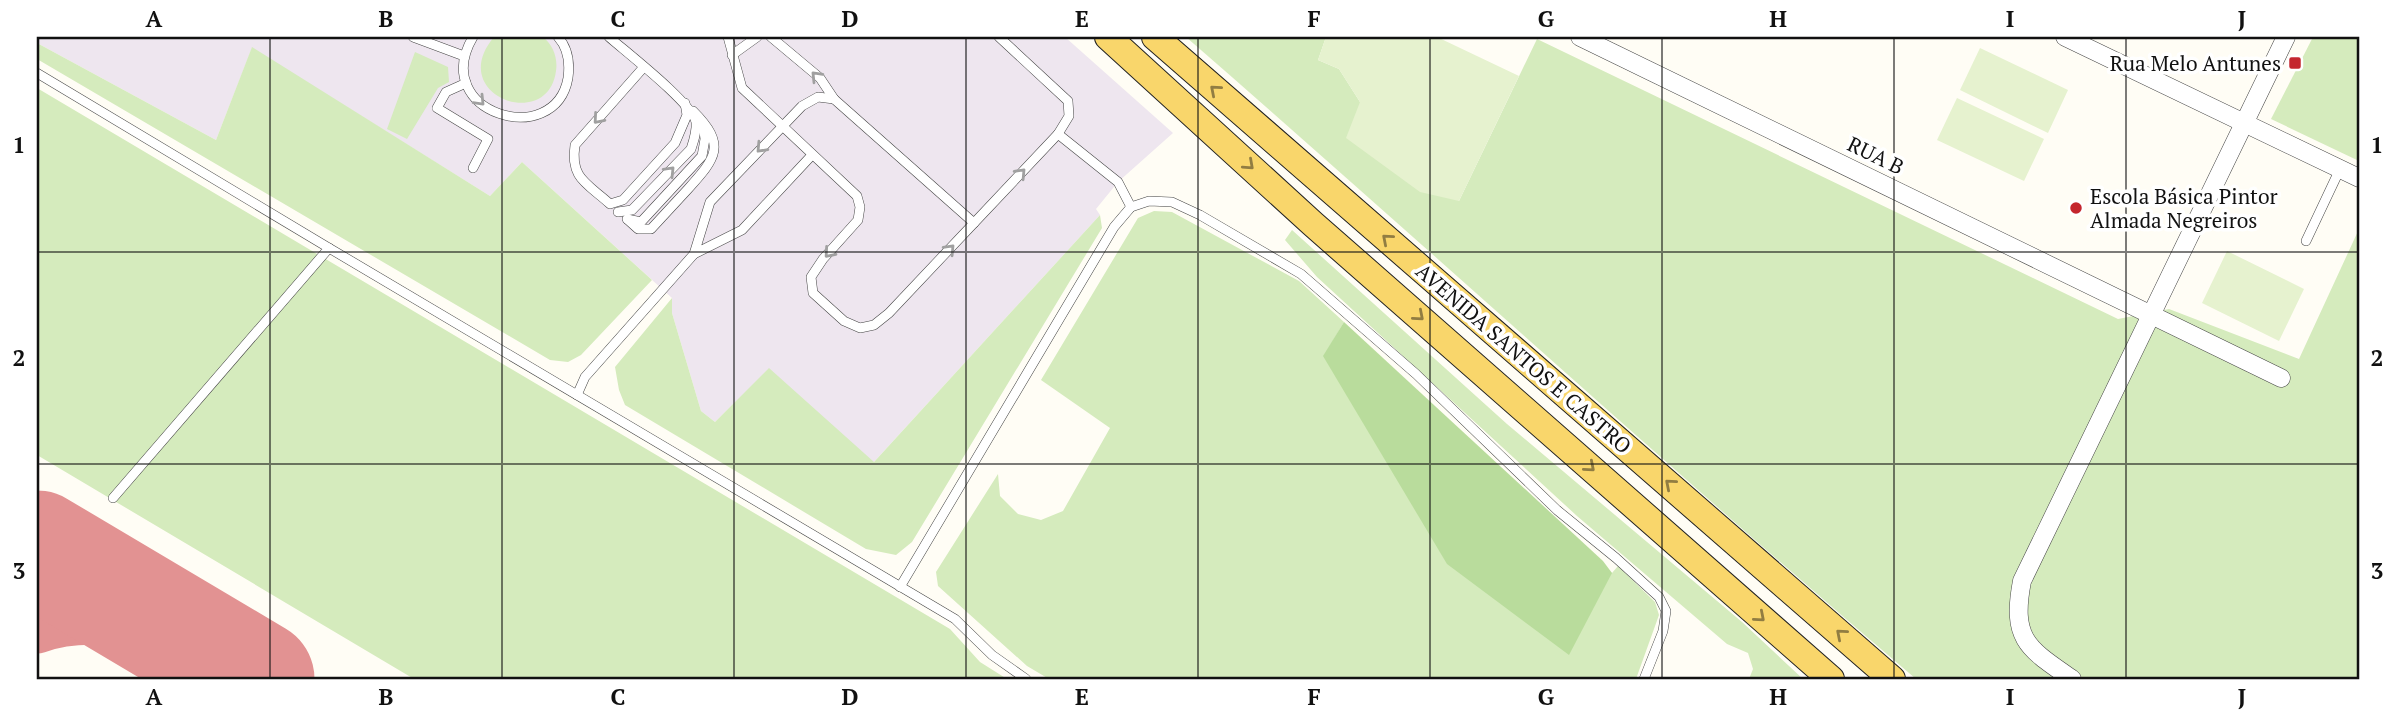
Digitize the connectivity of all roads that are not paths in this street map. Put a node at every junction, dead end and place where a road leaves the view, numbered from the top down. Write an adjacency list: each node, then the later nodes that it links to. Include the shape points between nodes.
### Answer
1 (413, 37): 14 (lane)
2 (558, 37): 18 (lane, one-way to 2, via 477,102 491,112 512,118 544,111 562,94 568,80 569,62)
3 (609, 37): 16 (lane)
4 (728, 37): 15 (lane)
5 (757, 37): 15 (lane)
6 (771, 37): 19 (lane, one-way to 6, via 820,78)
7 (999, 37): 23 (lane, via 1068,101 1069,116)
8 (1108, 37): 42 (main road, AVENIDA SANTOS E CASTRO, one-way to 42, via 1313,224)
9 (1155, 37): 43 (main road, AVENIDA SANTOS E CASTRO, one-way to 9)
10 (1580, 37): 35 (street, RUA B)
11 (2064, 37): 21 (street)
12 (2286, 37): 21 (street)
13 (472, 38): 14 (lane)
14 (464, 55): 18 (lane)
15 (732, 55): 22 (lane, via 742,88)
16 (643, 68): 20 (lane); 28 (lane, one-way to 28, via 575,145 575,172)
17 (37, 73): 33 (lane)
18 (466, 83): 25 (lane, via 446,92 436,108 488,139)
19 (834, 99): 22 (lane, via 818,97); 31 (lane)
20 (685, 103): 28 (lane, via 687,115 675,143 622,200); 30 (lane, one-way to 20, via 632,210 691,149 696,120); 30 (lane, via 702,120 702,156 641,222)
21 (2245, 122): 26 (street); 35 (street)
22 (781, 126): 24 (lane); 34 (lane, one-way to 34, via 710,202)
23 (1058, 134): 29 (lane, via 1118,182); 31 (lane, one-way to 23)
24 (812, 155): 31 (lane, one-way to 31, via 856,196 860,208 858,220 811,277 813,293 860,328 874,325 889,313); 34 (lane, via 742,230)
25 (472, 168)
26 (2340, 169): 27 (street); 32 (lane)
27 (2359, 178)
28 (610, 204): 30 (lane)
29 (1131, 207): 39 (lane, via 1114,227); 41 (lane, via 1149,201 1172,202 1301,274 1416,374 1557,510 1616,558 1658,597 1666,611)
30 (618, 212)
31 (974, 223)
32 (2306, 240)
33 (329, 248): 37 (lane); 38 (lane)
34 (694, 254): 37 (lane, via 585,377)
35 (2152, 315): 36 (street, RUA B); 44 (street, via 2022,582 2018,626 2040,657)
36 (2281, 379)
37 (577, 395): 39 (lane)
38 (113, 498)
39 (900, 587): 40 (lane, via 956,619 992,655)
40 (1026, 679)
41 (1644, 679)
42 (1831, 679)
43 (1892, 679)
44 (2072, 679)

